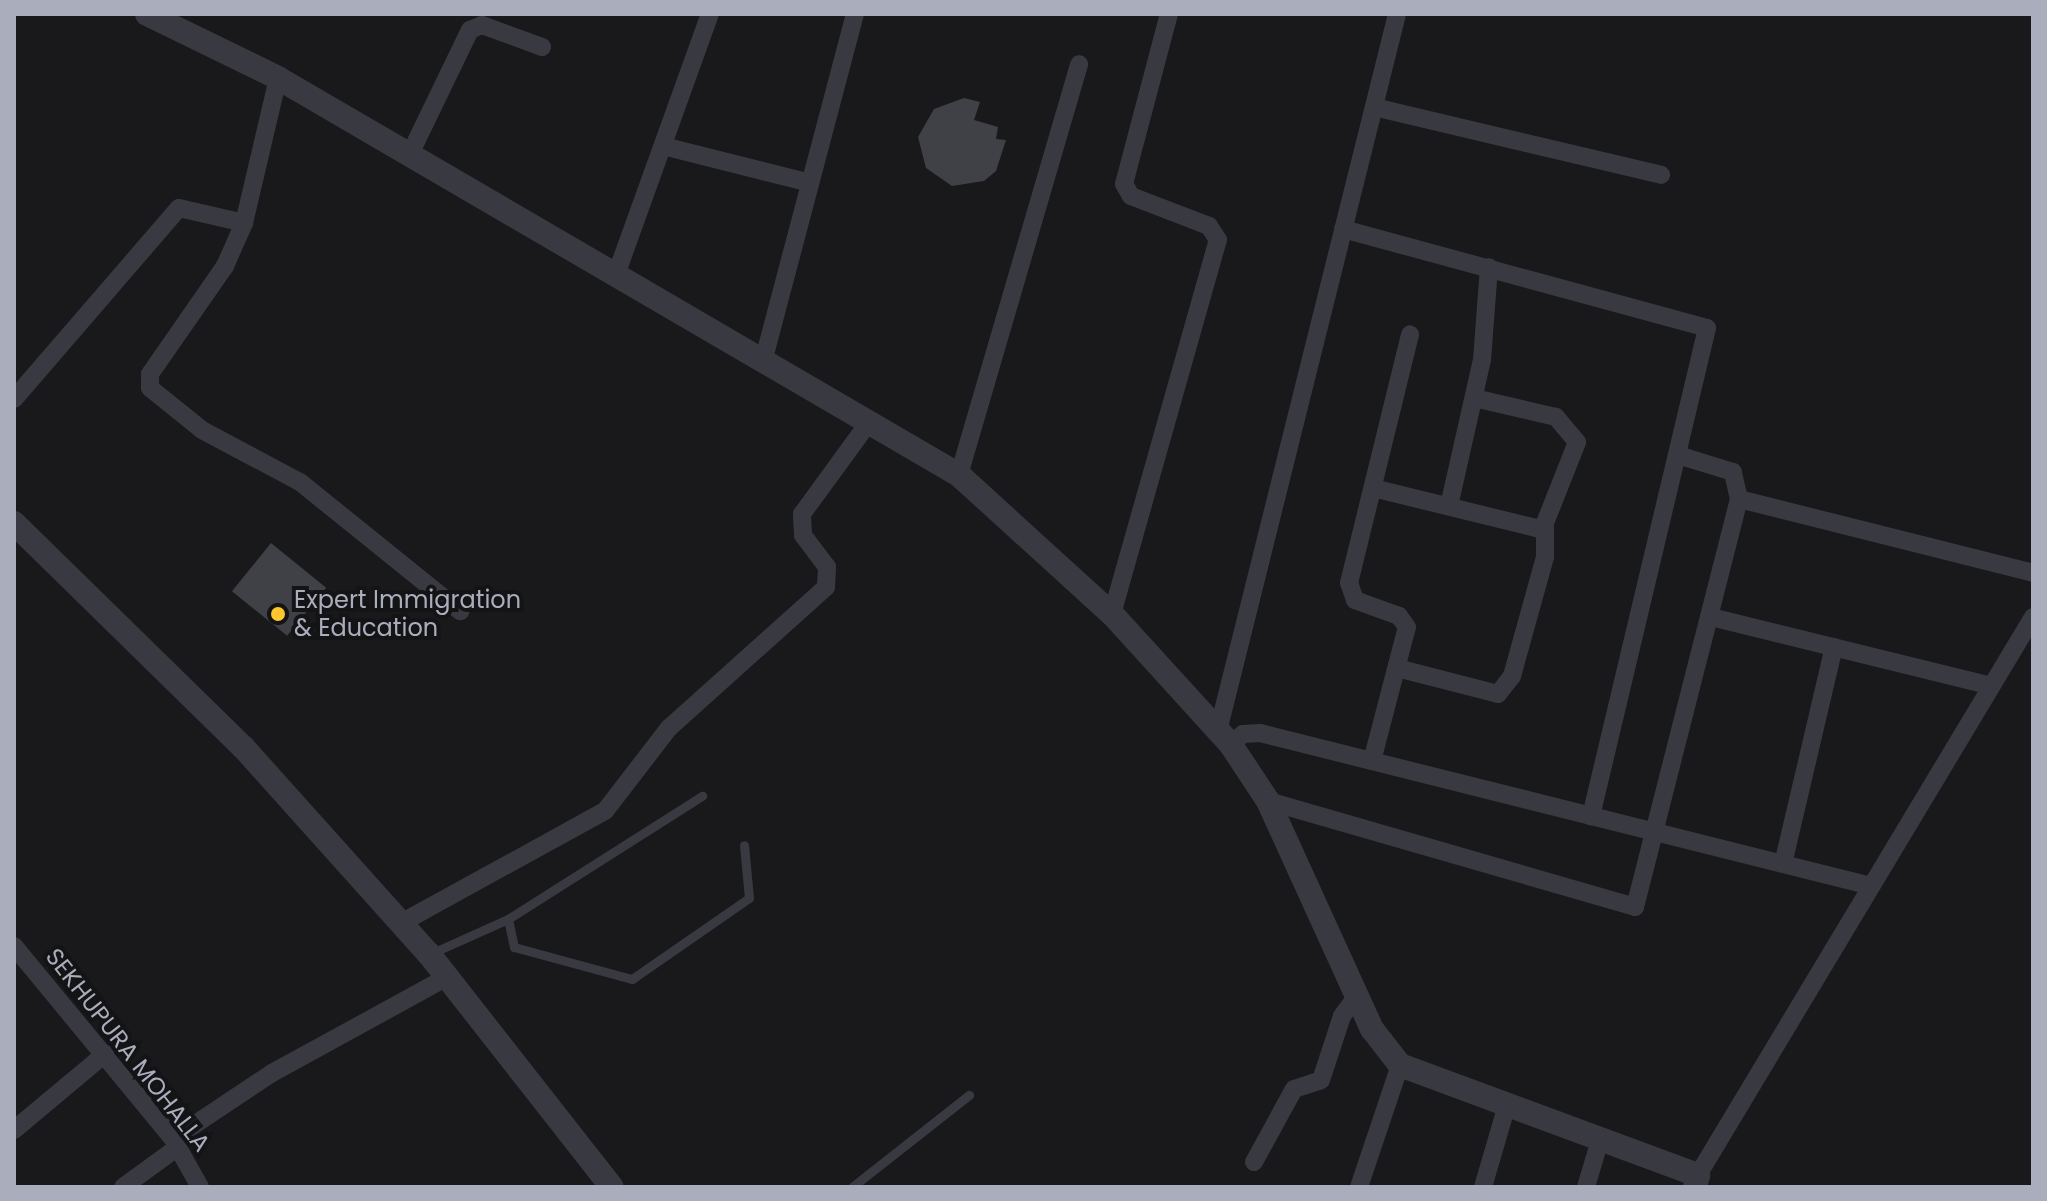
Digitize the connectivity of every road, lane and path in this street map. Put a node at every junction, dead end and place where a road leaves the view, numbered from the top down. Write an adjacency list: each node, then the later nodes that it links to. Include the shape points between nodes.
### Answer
1 (147, 14): 8 (street)
2 (710, 14): 10 (street)
3 (855, 14): 13 (street)
4 (1169, 14): 32 (street, via 1124,184 1131,196 1209,226 1218,240)
5 (1397, 14): 9 (street)
6 (542, 47): 11 (street, via 482,25 470,30)
7 (1079, 64): 24 (street)
8 (278, 78): 11 (street); 14 (street)
9 (1374, 107): 12 (street); 15 (street)
10 (667, 147): 13 (street); 17 (street)
11 (410, 154): 17 (street)
12 (1661, 175)
13 (810, 183): 19 (street)
14 (244, 223): 21 (street, via 179,208); 31 (street, via 225,266 150,374 150,388 202,430 300,482)
15 (1343, 229): 16 (street); 38 (street)
16 (1489, 267): 20 (street); 23 (street, via 1703,322 1708,348)
17 (617, 272): 19 (street)
18 (1410, 334): 25 (street)
19 (763, 362): 22 (street)
20 (1474, 398): 27 (street); 29 (street, via 1556,417 1575,432 1570,471)
21 (14, 399)
22 (869, 422): 24 (street); 48 (street, via 802,514 803,535 827,567 826,587 669,728 605,811)
23 (1681, 456): 26 (street, via 1733,472); 42 (street)
24 (959, 475): 32 (street)
25 (1373, 488): 27 (street); 36 (street, via 1349,583 1355,600 1405,621)
26 (1739, 499): 30 (street); 33 (street)
27 (1449, 506): 29 (street)
28 (14, 523): 48 (street, via 243,747)
29 (1544, 530): 36 (street, via 1542,569 1504,692)
30 (2033, 573)
31 (460, 611)
32 (1112, 614): 38 (street)
33 (1711, 617): 35 (street); 43 (street)
34 (2033, 617): 37 (street)
35 (1834, 647): 37 (street); 45 (street)
36 (1397, 668): 39 (street)
37 (1991, 686): 46 (street)
38 (1224, 738): 39 (street, via 1260,733); 41 (street)
39 (1372, 761): 42 (street)
40 (702, 796): 47 (lane)
41 (1268, 801): 43 (street, via 1628,909 1635,907); 52 (street)
42 (1591, 816): 43 (street)
43 (1657, 833): 45 (street)
44 (744, 845): 47 (lane, via 749,898 632,979 514,947)
45 (1783, 864): 46 (street)
46 (1871, 886): 61 (street)
47 (508, 919): 50 (lane)
48 (401, 923): 50 (street)
49 (14, 946): 53 (street, SEKHUPURA MOHALLA)
50 (429, 954): 51 (street)
51 (447, 977): 59 (street, via 272,1073); 64 (street)
52 (1357, 996): 54 (street); 60 (street, via 1346,1008 1321,1080 1294,1089)
53 (105, 1054): 57 (street); 59 (street, SEKHUPURA MOHALLA)
54 (1400, 1065): 56 (street); 66 (street)
55 (969, 1095): 65 (lane)
56 (1507, 1105): 58 (street); 67 (street)
57 (14, 1130)
58 (1600, 1140): 61 (street); 68 (street)
59 (176, 1143): 62 (street); 63 (street, SEKHUPURA MOHALLA)
60 (1254, 1162)
61 (1697, 1181)
62 (123, 1187)
63 (200, 1187)
64 (612, 1187)
65 (852, 1187)
66 (1359, 1187)
67 (1483, 1187)
68 (1586, 1187)

